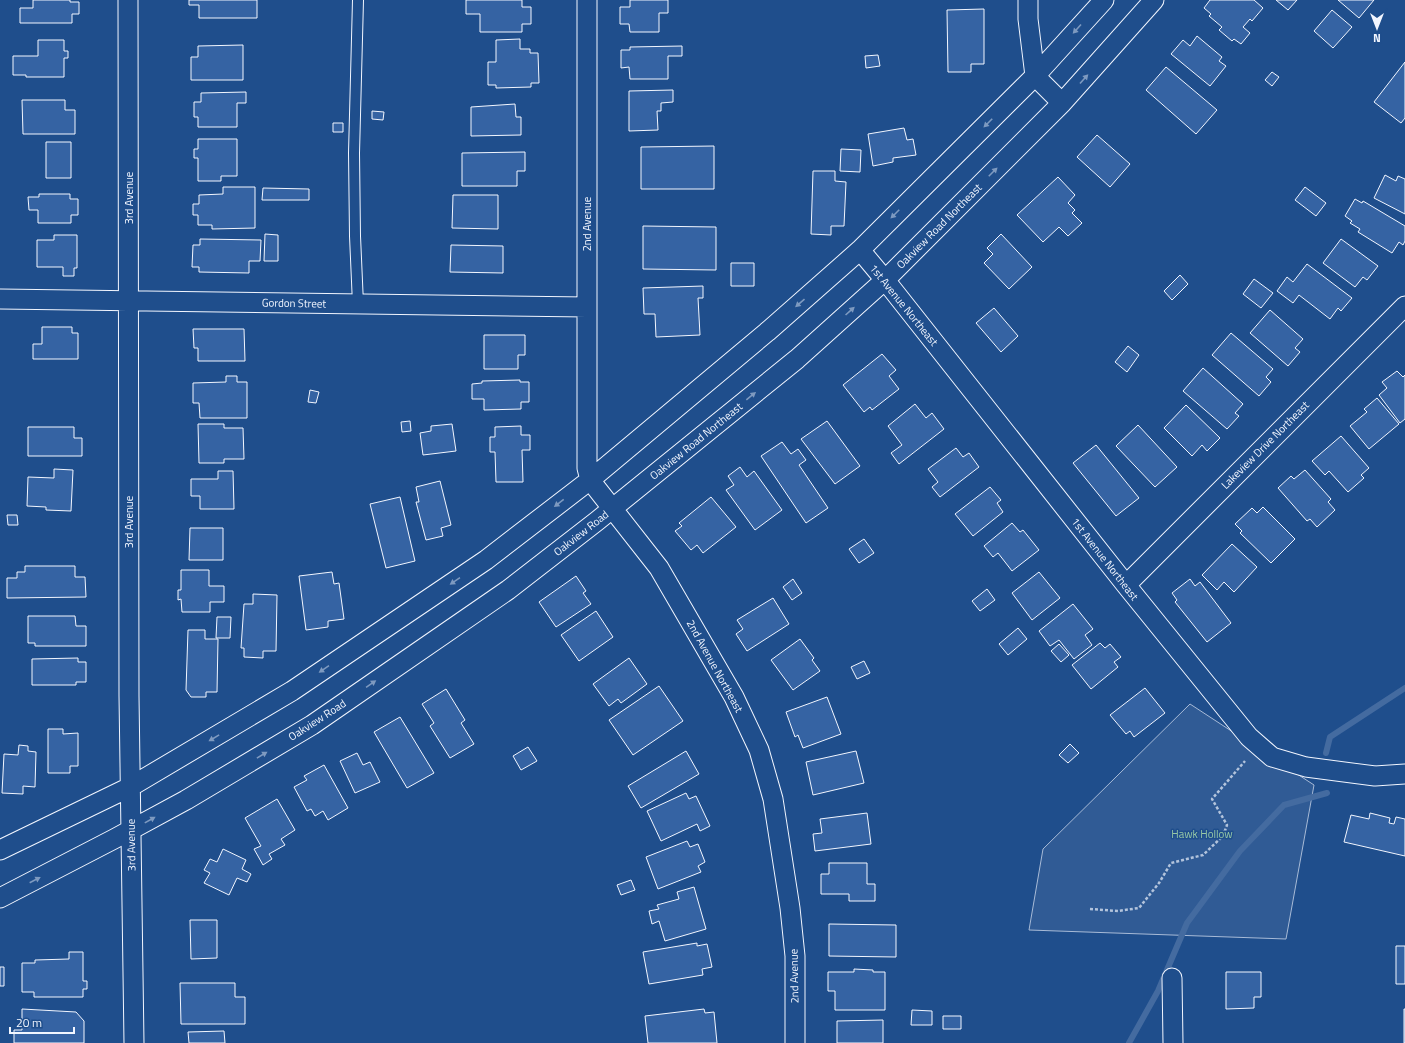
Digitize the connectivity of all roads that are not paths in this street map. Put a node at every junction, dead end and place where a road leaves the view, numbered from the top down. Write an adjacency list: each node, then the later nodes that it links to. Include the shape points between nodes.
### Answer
1 (128, 0): 12 (street, 3rd Avenue)
2 (358, 0): 13 (lane, via 354,169)
3 (587, 0): 14 (street, 2nd Avenue)
4 (1104, 0): 7 (street, one-way to 7)
5 (1154, 0): 8 (street, Oakview Road Northeast, one-way to 5)
6 (1028, 9): 7 (street)
7 (1035, 76): 8 (street); 9 (street, one-way to 9)
8 (1062, 103): 10 (street, Oakview Road Northeast, one-way to 8)
9 (860, 250): 10 (street, 1st Avenue Northeast); 17 (street, one-way to 17, via 767,332)
10 (885, 280): 18 (street, Oakview Road Northeast, one-way to 10, via 797,359); 19 (street, 1st Avenue Northeast)
11 (0, 300): 12 (street, Gordon Street)
12 (129, 301): 13 (street, Gordon Street); 21 (street, 3rd Avenue)
13 (358, 304): 14 (street, Gordon Street)
14 (587, 306): 16 (street, 2nd Avenue)
15 (1405, 306): 19 (street, Lakeview Drive Northeast)
16 (587, 447): 17 (street, 2nd Avenue Northeast)
17 (590, 480): 18 (street, 2nd Avenue Northeast); 21 (street, one-way to 21, via 486,560 292,691)
18 (612, 509): 22 (street, Oakview Road, one-way to 18, via 312,725 508,590); 25 (street, 2nd Avenue Northeast, via 659,568 734,697 759,750 773,799)
19 (1126, 585): 20 (street, 1st Avenue Northeast, via 1249,738 1272,757 1306,767 1375,776)
20 (1405, 774)
21 (130, 787): 22 (street, 3rd Avenue); 23 (street)
22 (131, 830): 24 (street, Oakview Road, one-way to 22); 27 (street, 3rd Avenue)
23 (0, 850)
24 (0, 898)
25 (790, 910): 28 (street, 2nd Avenue, via 795,956)
26 (1172, 978): 29 (street)
27 (134, 1043)
28 (795, 1043)
29 (1173, 1043)

